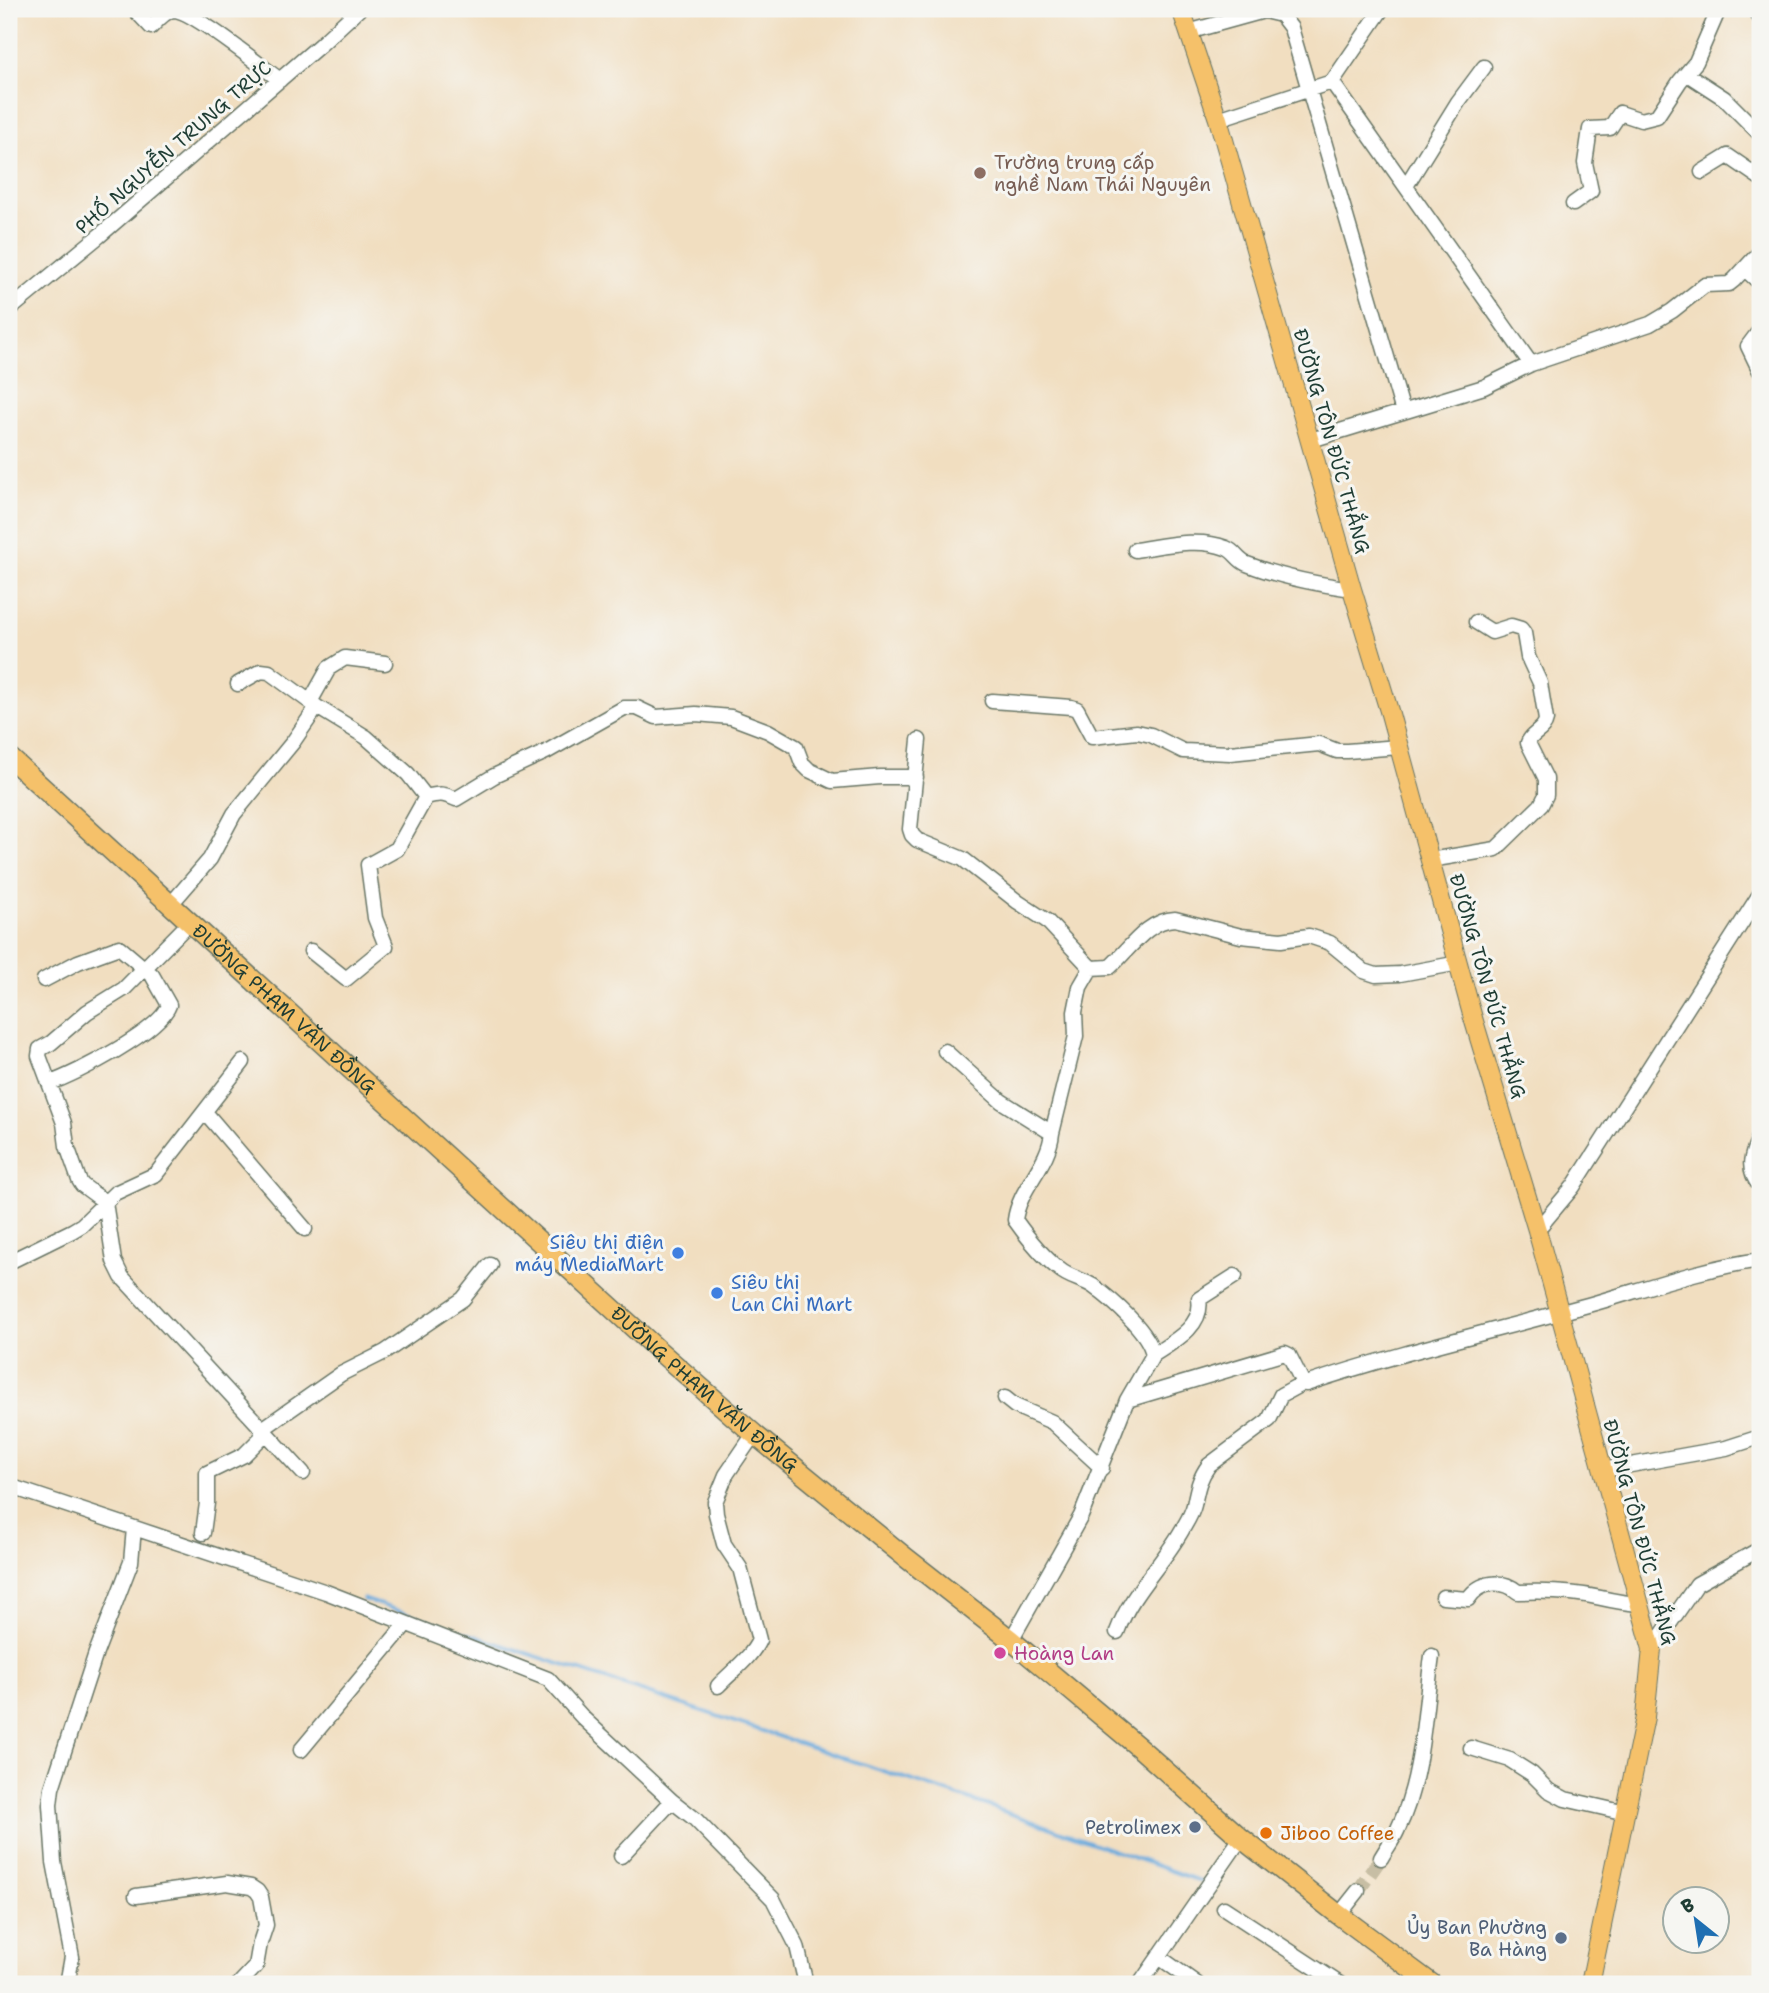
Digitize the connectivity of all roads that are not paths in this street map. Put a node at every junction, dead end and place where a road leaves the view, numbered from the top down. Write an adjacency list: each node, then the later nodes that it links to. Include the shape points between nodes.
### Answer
1 (134, 9): 9 (street, via 151,27 168,12 177,11 206,26)
2 (359, 9): 9 (street, PHỐ NGUYỄN TRUNG TRỰC)
3 (1181, 9): 6 (main road, ĐƯỜNG TÔN ĐỨC THẮNG)
4 (1382, 9): 10 (street)
5 (1718, 9): 8 (street)
6 (1188, 32): 11 (street, via 1274,11 1291,28); 12 (main road, ĐƯỜNG TÔN ĐỨC THẮNG)
7 (1484, 67): 16 (street)
8 (1687, 74): 13 (street, via 1724,98); 17 (street, via 1657,116 1641,120 1620,113 1609,128 1590,129 1585,163 1591,191)
9 (280, 80): 21 (street, PHỐ NGUYỄN TRUNG TRỰC)
10 (1332, 82): 11 (street); 16 (street)
11 (1310, 89): 12 (street); 25 (street)
12 (1218, 119): 26 (main road, ĐƯỜNG TÔN ĐỨC THẮNG)
13 (1760, 134)
14 (1702, 172): 15 (street, via 1728,156)
15 (1760, 178)
16 (1406, 186): 23 (street)
17 (1573, 204)
18 (1760, 252): 19 (street)
19 (1746, 270): 20 (street); 23 (street, via 1729,284 1705,285 1650,324)
20 (1760, 283)
21 (9, 310)
22 (1760, 330): 24 (street, via 1748,346)
23 (1531, 364): 25 (street, via 1484,387)
24 (1760, 371)
25 (1403, 412): 26 (street)
26 (1311, 440): 28 (main road, ĐƯỜNG TÔN ĐỨC THẮNG)
27 (1135, 550): 28 (street, via 1182,544 1216,546 1226,548 1245,564)
28 (1352, 589): 35 (main road, ĐƯỜNG TÔN ĐỨC THẮNG)
29 (1476, 622): 39 (street, via 1492,632 1511,626 1524,634 1546,720 1528,743 1546,779 1546,795 1496,849)
30 (385, 663): 33 (street, via 352,657 338,662 330,668)
31 (238, 684): 33 (street, via 265,670)
32 (992, 701): 35 (street, via 1070,706 1077,709 1092,737 1136,732 1182,751 1243,753 1319,744 1337,751)
33 (313, 705): 38 (street, via 366,737 408,774); 41 (street, via 293,742 234,814 209,859)
34 (919, 740): 37 (street)
35 (1399, 747): 39 (main road, ĐƯỜNG TÔN ĐỨC THẮNG)
36 (9, 757): 41 (highway, ĐƯỜNG PHẠM VĂN ĐỒNG)
37 (916, 778): 38 (street, via 832,781 809,771 796,747 756,726 716,714 656,718 631,707 456,799 440,793); 45 (street, via 912,835 963,859 1047,921)
38 (426, 797): 43 (street, via 397,849 368,865 375,918 386,946 346,979)
39 (1430, 860): 44 (main road, ĐƯỜNG TÔN ĐỨC THẮNG)
40 (1760, 894): 57 (street, via 1573,1187)
41 (172, 904): 42 (highway, ĐƯỜNG PHẠM VĂN ĐỒNG)
42 (190, 922): 46 (street); 68 (highway, ĐƯỜNG PHẠM VĂN ĐỒNG)
43 (311, 951)
44 (1459, 963): 45 (street, via 1376,975 1364,971 1330,943 1309,936 1281,940 1241,936 1164,919 1110,967); 57 (main road, ĐƯỜNG TÔN ĐỨC THẮNG)
45 (1091, 968): 52 (street, via 1080,987 1076,1036)
46 (143, 969): 47 (street, via 119,947); 50 (street, via 124,989 40,1049); 50 (street, via 152,975 169,1009 92,1065)
47 (44, 980)
48 (946, 1051): 52 (street, via 1001,1101)
49 (243, 1062): 51 (street)
50 (50, 1083): 55 (street, via 79,1180)
51 (205, 1112): 55 (street, via 156,1174 121,1189); 56 (street)
52 (1052, 1133): 63 (street, via 1051,1148 1016,1208 1015,1220 1058,1269 1091,1285 1134,1324)
53 (1760, 1135): 54 (street, via 1750,1166)
54 (1760, 1186)
55 (105, 1202): 59 (street, via 82,1225); 67 (street, via 117,1270)
56 (305, 1229)
57 (1537, 1230): 62 (main road, ĐƯỜNG TÔN ĐỨC THẮNG)
58 (1760, 1260): 62 (street)
59 (9, 1262)
60 (489, 1265): 67 (street, via 463,1299 385,1352 341,1374)
61 (1235, 1276): 63 (street, via 1199,1299 1198,1318 1177,1340)
62 (1558, 1312): 64 (street); 71 (main road, ĐƯỜNG TÔN ĐỨC THẮNG)
63 (1153, 1355): 66 (street)
64 (1303, 1383): 66 (street, via 1285,1353); 80 (street, via 1282,1395 1269,1420 1203,1472 1182,1530 1136,1591)
65 (1005, 1398): 70 (street, via 1052,1422)
66 (1127, 1400): 70 (street)
67 (263, 1432): 72 (street); 75 (street, via 244,1455 207,1473)
68 (754, 1434): 81 (highway, ĐƯỜNG PHẠM VĂN ĐỒNG); 84 (street, via 726,1475 715,1502 724,1545 740,1568 759,1640 748,1658)
69 (1760, 1437): 71 (street, via 1726,1448)
70 (1102, 1468): 81 (street, via 1073,1532)
71 (1603, 1470): 78 (main road, ĐƯỜNG TÔN ĐỨC THẮNG)
72 (303, 1474)
73 (9, 1486): 74 (street)
74 (134, 1528): 79 (street, via 326,1592); 97 (street, via 131,1562 52,1788 54,1862 72,1957)
75 (203, 1532)
76 (1760, 1549): 82 (street, via 1698,1584)
77 (1443, 1597): 78 (street, via 1465,1600 1480,1586 1491,1583 1518,1592)
78 (1639, 1604): 82 (main road, ĐƯỜNG TÔN ĐỨC THẮNG)
79 (406, 1624): 86 (street); 87 (street, via 548,1679)
80 (1117, 1632)
81 (1011, 1640): 89 (highway, ĐƯỜNG PHẠM VĂN ĐỒNG)
82 (1652, 1649): 88 (main road, ĐƯỜNG TÔN ĐỨC THẮNG, via 1645,1717)
83 (1432, 1656): 91 (street, via 1416,1773 1404,1815)
84 (718, 1686)
85 (1471, 1748): 88 (street, via 1510,1760 1565,1799)
86 (301, 1750)
87 (672, 1801): 90 (street); 99 (street, via 774,1899 797,1946)
88 (1626, 1813): 104 (main road, ĐƯỜNG TÔN ĐỨC THẮNG)
89 (1241, 1838): 95 (highway, ĐƯỜNG PHẠM VĂN ĐỒNG); 96 (street)
90 (621, 1856)
91 (1381, 1858)
92 (1358, 1891): 95 (street)
93 (136, 1896): 98 (street, via 227,1883 257,1891 266,1925 259,1961)
94 (1224, 1908): 102 (street)
95 (1339, 1915): 103 (highway, ĐƯỜNG PHẠM VĂN ĐỒNG)
96 (1159, 1957): 100 (street); 101 (street)
97 (67, 1984)
98 (239, 1984)
99 (806, 1984)
100 (1140, 1984)
101 (1198, 1984)
102 (1340, 1984)
103 (1432, 1984)
104 (1590, 1984)

